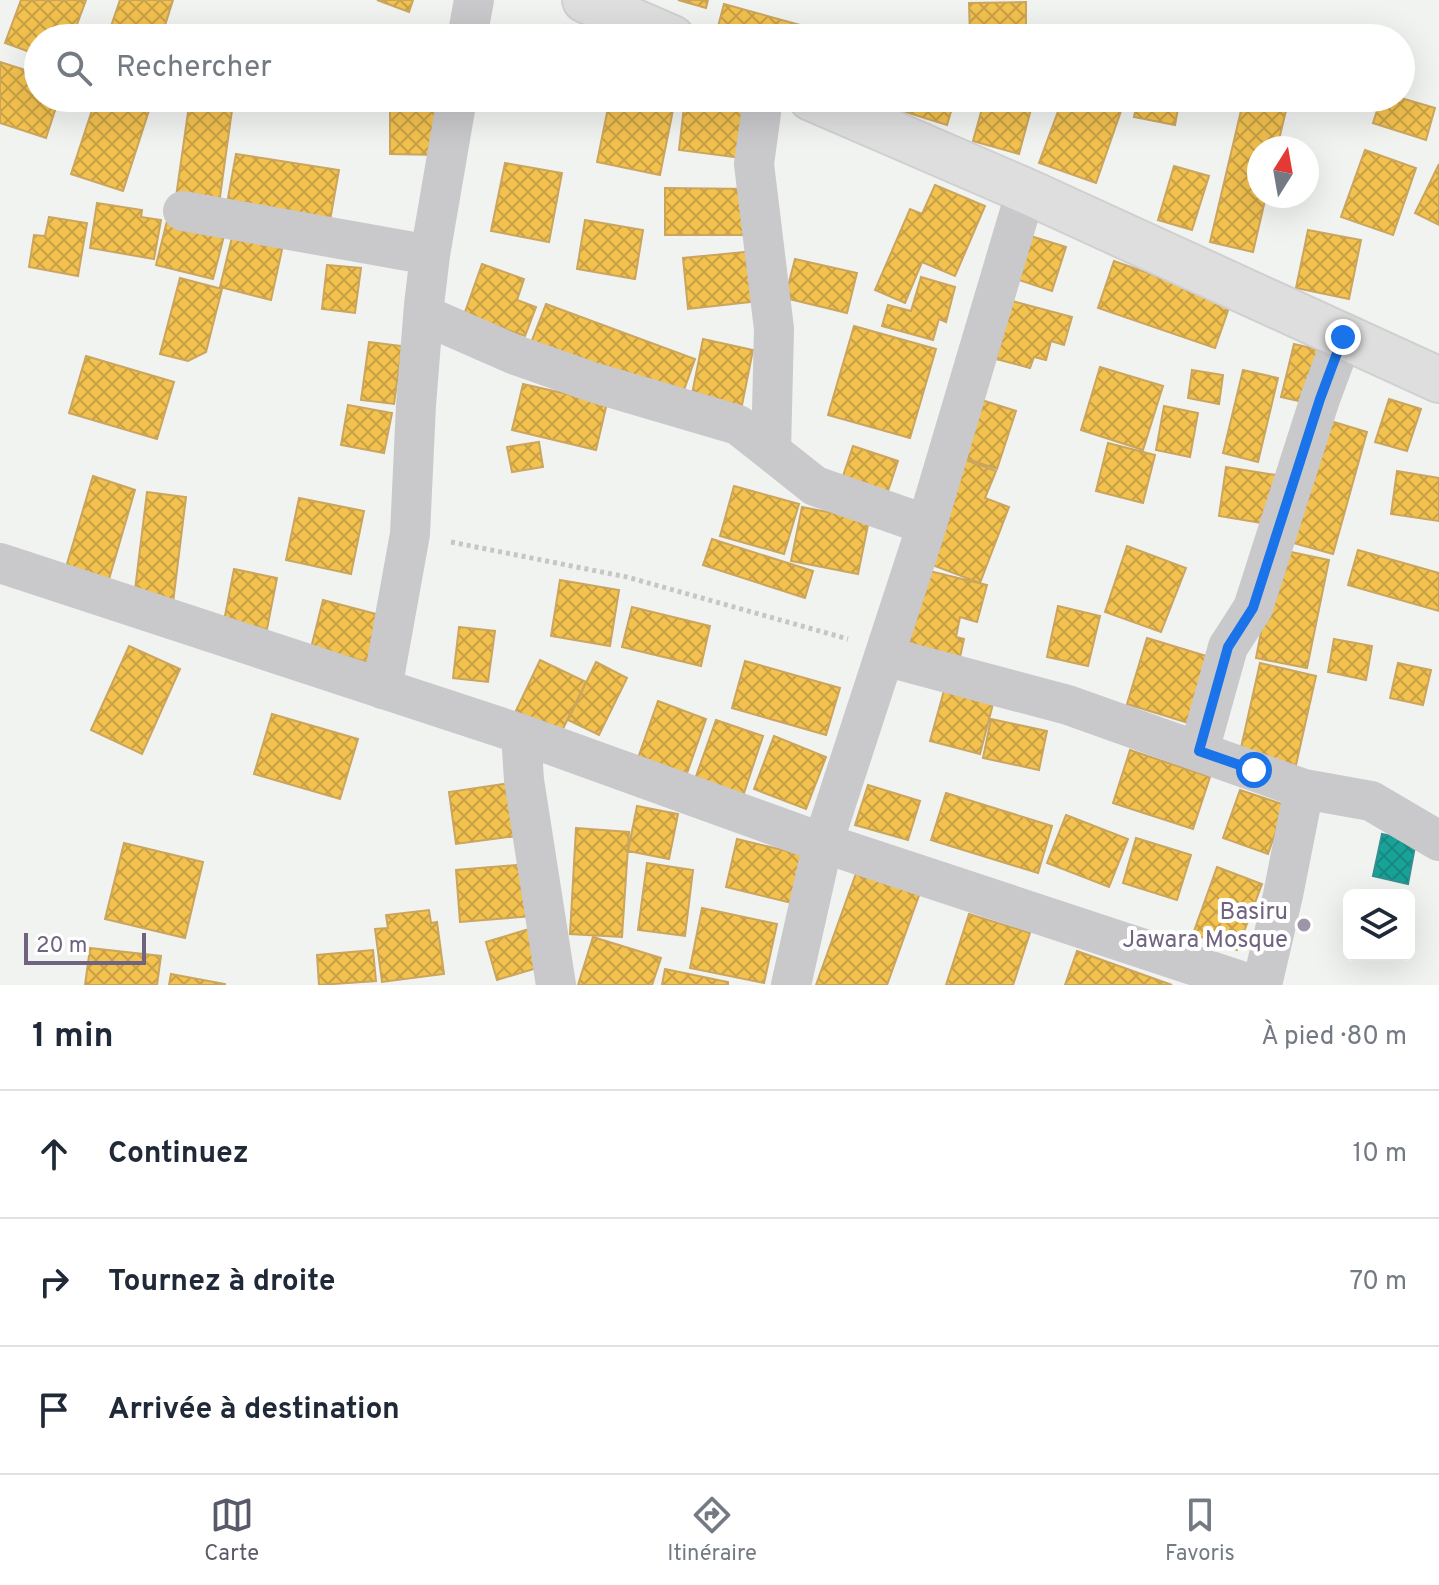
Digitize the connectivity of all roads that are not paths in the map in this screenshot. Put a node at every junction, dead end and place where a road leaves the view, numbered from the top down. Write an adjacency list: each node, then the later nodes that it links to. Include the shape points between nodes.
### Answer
1 (474, 0): 3 (street)
2 (585, 0): 4 (street)
3 (470, 24)
4 (640, 24)
5 (455, 112): 10 (street)
6 (761, 112): 14 (street, via 754,164 774,329)
7 (843, 112): 8 (street)
8 (1026, 191): 12 (street); 15 (street)
9 (183, 211): 10 (street)
10 (430, 255): 11 (street)
11 (424, 315): 14 (street, via 513,354 738,425); 18 (street, via 410,534)
12 (1343, 337): 13 (street); 20 (street, via 1253,608 1228,647)
13 (1439, 380)
14 (771, 451): 15 (street, via 815,486)
15 (927, 525): 17 (street)
16 (0, 563): 18 (street)
17 (885, 653): 20 (street, via 1068,705); 23 (street)
18 (382, 689): 19 (street)
19 (521, 734): 23 (street); 24 (street)
20 (1199, 751): 21 (street)
21 (1304, 789): 22 (street, via 1371,801); 27 (street)
22 (1439, 841)
23 (823, 843): 25 (street); 26 (street)
24 (556, 985)
25 (791, 985)
26 (1253, 985)
27 (1262, 985)

